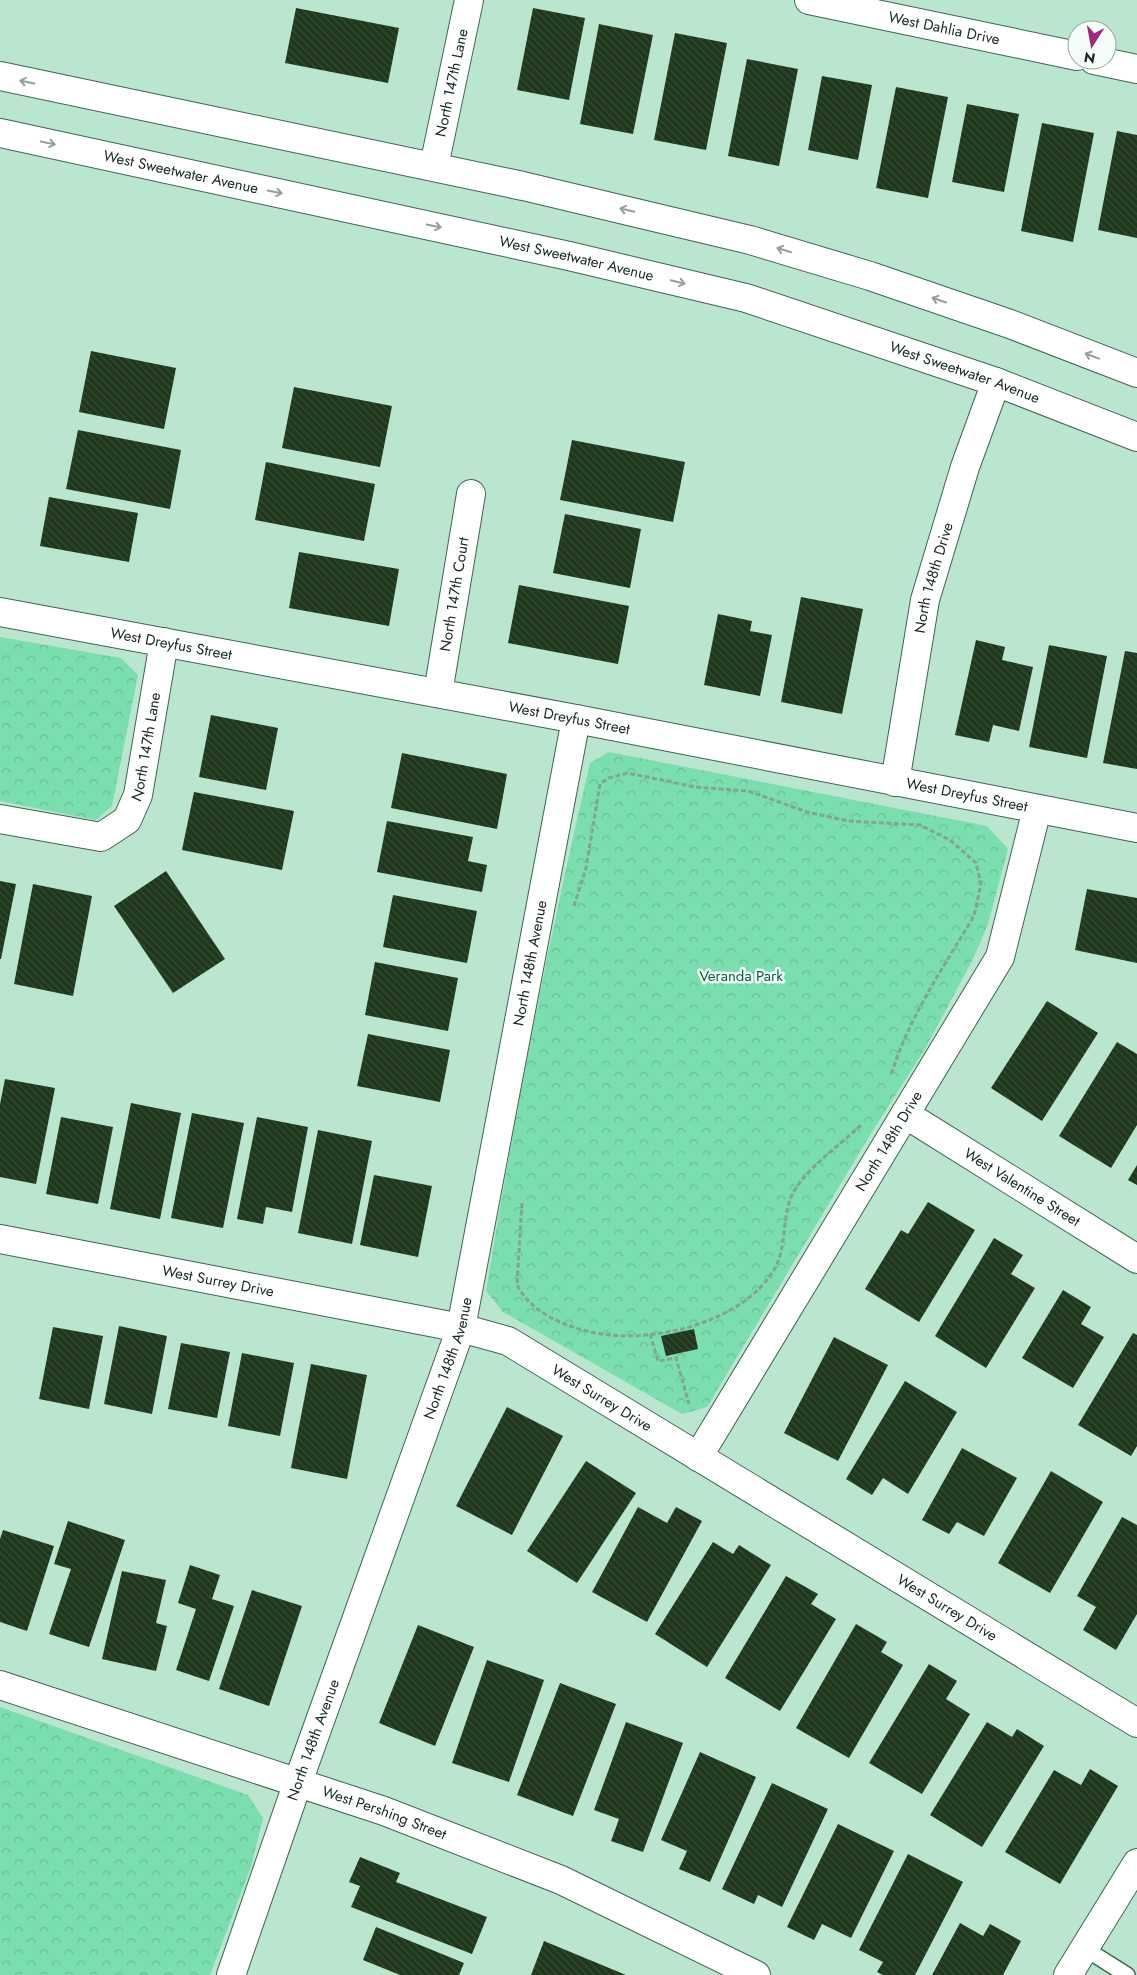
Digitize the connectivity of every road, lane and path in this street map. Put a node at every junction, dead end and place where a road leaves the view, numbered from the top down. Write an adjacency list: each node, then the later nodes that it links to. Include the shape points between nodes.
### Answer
1 (469, 0): 8 (street, North 147th Lane)
2 (809, 0): 3 (street, West Dahlia Drive)
3 (1067, 54)
4 (1117, 65): 5 (street)
5 (1137, 69)
6 (0, 76): 8 (street, one-way to 6)
7 (0, 133): 10 (street, West Sweetwater Avenue, one-way to 10, via 569,256 746,298)
8 (434, 166): 9 (street, one-way to 8, via 1010,324 870,276 750,240)
9 (1137, 373)
10 (996, 382): 11 (street, West Sweetwater Avenue); 17 (street, North 148th Drive, via 965,467 925,600)
11 (1137, 437)
12 (471, 494): 15 (street, North 147th Court)
13 (0, 612): 14 (street, West Dreyfus Street)
14 (164, 642): 15 (street, West Dreyfus Street); 19 (street, North 147th Lane, via 138,795 127,820 102,837)
15 (438, 694): 16 (street, West Dreyfus Street)
16 (576, 719): 17 (street, West Dreyfus Street); 28 (street, North 148th Avenue)
17 (895, 782): 18 (street, West Dreyfus Street)
18 (1037, 809): 20 (street, West Dreyfus Street); 23 (street, North 148th Drive, via 1000,957)
19 (0, 819)
20 (1137, 828)
21 (574, 906): 22 (path, via 586,868 600,784 628,773 695,786 748,791 807,812 848,821 920,825 950,840 976,863 981,884 978,905 926,995 907,1033)
22 (891, 1078)
23 (905, 1114): 27 (street, West Valentine Street); 31 (street, North 148th Drive)
24 (864, 1122): 29 (path, via 795,1188 781,1252 774,1268 756,1290 732,1309 707,1321)
25 (522, 1203): 29 (path, via 517,1285 522,1295 548,1316 573,1328 614,1336)
26 (0, 1239): 28 (street, West Surrey Drive)
27 (1137, 1259)
28 (461, 1328): 31 (street, West Surrey Drive, via 508,1341); 34 (street, North 148th Avenue)
29 (650, 1334): 30 (path, via 658,1360 676,1358)
30 (689, 1404)
31 (698, 1456): 33 (street, West Surrey Drive)
32 (0, 1685): 34 (street, West Pershing Street)
33 (1137, 1723)
34 (298, 1782): 37 (street, North 148th Avenue); 38 (street, West Pershing Street, via 384,1811 561,1880)
35 (1137, 1863): 36 (street)
36 (1084, 1948): 39 (street); 40 (lane)
37 (231, 1975)
38 (756, 1975)
39 (1068, 1975)
40 (1127, 1975)

